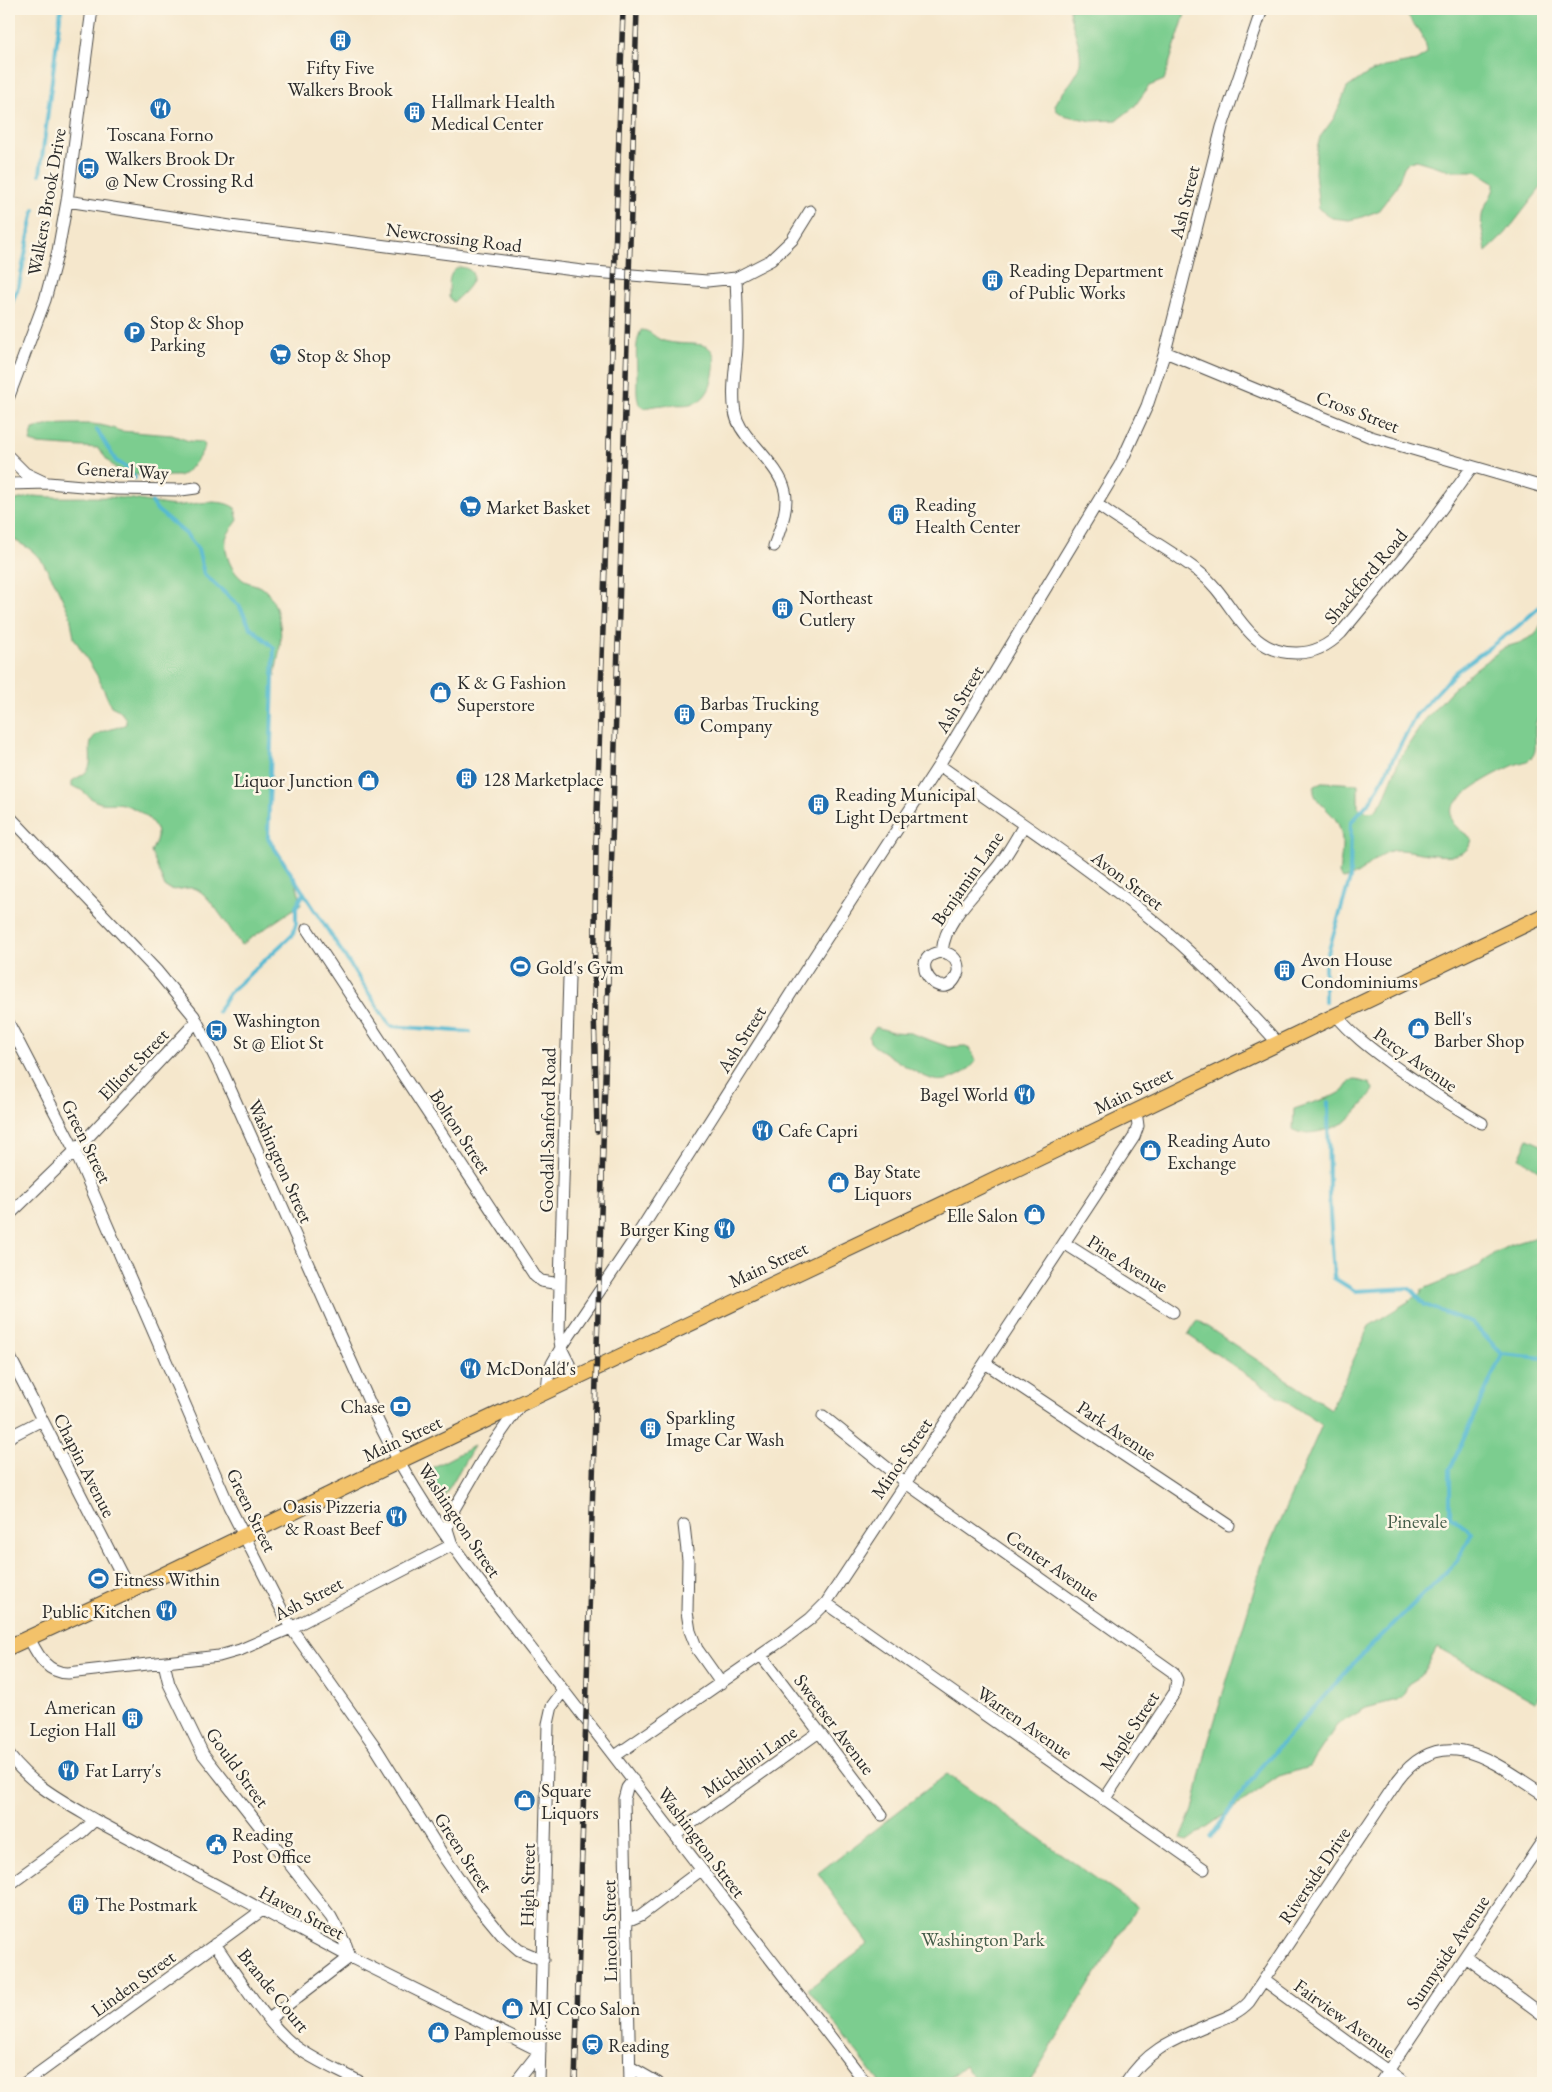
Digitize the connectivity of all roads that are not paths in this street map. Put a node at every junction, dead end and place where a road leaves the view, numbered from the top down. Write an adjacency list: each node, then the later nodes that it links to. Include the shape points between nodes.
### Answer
1 (92, 9): 3 (street, Walkers Brook Drive)
2 (1262, 9): 6 (street, Ash Street, via 1222,127)
3 (67, 201): 5 (street, Newcrossing Road, via 582,271 707,281); 7 (street, Walkers Brook Drive, via 46,300)
4 (810, 211): 5 (street, Newcrossing Road, via 781,252)
5 (736, 278): 15 (street, via 736,416 744,432 778,472 786,494 786,513)
6 (1165, 352): 9 (street, Cross Street, via 1371,437); 14 (street, Ash Street, via 1138,428)
7 (9, 396)
8 (9, 458): 11 (street, General Way, via 25,473)
9 (1472, 467): 12 (street, Cross Street); 14 (street, Shackford Road, via 1424,533 1341,633 1325,645 1301,653 1278,652 1265,646 1248,632 1218,590 1200,572)
10 (9, 484): 11 (street, General Way)
11 (48, 484): 13 (street, General Way, via 125,489)
12 (1543, 487)
13 (196, 488)
14 (1098, 505): 16 (street, Ash Street)
15 (774, 546)
16 (939, 765): 18 (street, Avon Street); 34 (street, Ash Street, via 638,1234)
17 (9, 816): 24 (street, Washington Street, via 161,975)
18 (1024, 825): 21 (street, Benjamin Lane, via 999,865 954,920); 26 (street, Avon Street, via 1160,926)
19 (1543, 916): 23 (main road, Main Street)
20 (307, 928): 32 (street, Bolton Street, via 534,1276 541,1281)
21 (942, 952)
22 (569, 976): 32 (street, Goodall-Sanford Road)
23 (1336, 1015): 26 (main road, Main Street); 28 (street, Percy Avenue, via 1348,1031 1374,1051 1429,1091)
24 (197, 1021): 29 (street, Elliott Street); 43 (street, Washington Street, via 375,1415)
25 (9, 1024): 29 (street, Green Street)
26 (1278, 1043): 27 (main road, Main Street)
27 (1136, 1111): 31 (street, Minot Street, via 1138,1126 1134,1137); 37 (main road, Main Street)
28 (1482, 1123)
29 (75, 1151): 30 (street, Elliott Street); 47 (street, Green Street)
30 (9, 1216)
31 (1064, 1243): 33 (street, Pine Avenue); 36 (street, Minot Street)
32 (560, 1284): 34 (street)
33 (1173, 1312)
34 (561, 1348): 37 (street); 38 (street, Ash Street, via 549,1369)
35 (9, 1355): 41 (street, Chapin Avenue)
36 (985, 1363): 44 (street, Minot Street); 46 (street, Park Avenue)
37 (576, 1378): 38 (main road, Main Street)
38 (547, 1392): 39 (main road, Main Street)
39 (521, 1404): 43 (main road, Main Street); 48 (street, via 486,1454 450,1516 448,1529)
40 (823, 1416): 44 (street, Center Avenue)
41 (42, 1420): 42 (street); 49 (street, Chapin Avenue)
42 (9, 1437)
43 (399, 1461): 47 (main road, Main Street); 48 (street, Washington Street)
44 (906, 1483): 50 (street, Minot Street); 56 (street, Center Avenue, via 1170,1668)
45 (684, 1525): 57 (street, via 690,1631 697,1649)
46 (1229, 1526)
47 (244, 1537): 49 (main road, Main Street); 51 (street, Green Street)
48 (452, 1545): 51 (street, Ash Street); 58 (street, Washington Street)
49 (130, 1592): 52 (main road, Main Street)
50 (826, 1603): 54 (street, Minot Street); 64 (street, Warren Avenue)
51 (291, 1628): 55 (street, Ash Street, via 233,1652); 77 (street, Green Street, via 374,1745 478,1906 519,1950)
52 (29, 1638): 53 (main road, Main Street); 55 (street, Ash Street, via 46,1665 60,1673)
53 (9, 1647)
54 (761, 1655): 57 (street, Minot Street); 59 (street, Sweetser Avenue)
55 (164, 1663): 75 (street, Gould Street, via 169,1684 203,1754 331,1917)
56 (1177, 1680): 64 (street, Maple Street, via 1175,1692)
57 (721, 1683): 61 (street, Minot Street)
58 (563, 1691): 61 (street, Washington Street); 77 (street, High Street, via 552,1706 548,1724)
59 (820, 1732): 65 (street, Sweetser Avenue); 67 (street, Michelini Lane)
60 (9, 1756): 66 (street, Haven Street, via 37,1784)
61 (615, 1756): 62 (street, Washington Street)
62 (633, 1780): 67 (street, Washington Street); 73 (street, Lincoln Street, via 624,1799)
63 (1543, 1794): 78 (street, Riverside Drive, via 1491,1761 1466,1751 1440,1751 1416,1762 1398,1780)
64 (1104, 1800): 69 (street, Warren Avenue)
65 (882, 1815)
66 (95, 1820): 71 (street); 72 (street, Haven Street)
67 (675, 1835): 70 (street, Washington Street)
68 (1543, 1840): 76 (street, Sunnyside Avenue)
69 (1204, 1869)
70 (701, 1870): 73 (street, via 641,1915); 90 (street, Washington Street)
71 (9, 1885)
72 (261, 1910): 74 (street, Linden Street); 75 (street, Haven Street)
73 (627, 1921): 82 (street, Lincoln Street)
74 (215, 1944): 80 (street, Brande Court); 84 (street, Linden Street)
75 (350, 1957): 80 (street); 81 (street, Haven Street)
76 (1465, 1957): 79 (street); 83 (street, Sunnyside Avenue)
77 (543, 1960): 81 (street, High Street)
78 (1264, 1981): 83 (street, Fairview Avenue); 91 (street, Riverside Drive, via 1244,2007 1155,2050 1140,2063)
79 (1543, 2015)
80 (269, 2018): 85 (street, Brande Court, via 296,2046)
81 (540, 2050): 86 (street); 87 (street, High Street)
82 (630, 2067): 88 (street, Lincoln Street); 89 (street)
83 (1388, 2072): 92 (street, Sunnyside Avenue); 93 (street, Fairview Avenue)
84 (25, 2083)
85 (362, 2083)
86 (515, 2083)
87 (539, 2083)
88 (630, 2083)
89 (658, 2083)
90 (866, 2083)
91 (1126, 2083)
92 (1380, 2083)
93 (1404, 2083)

